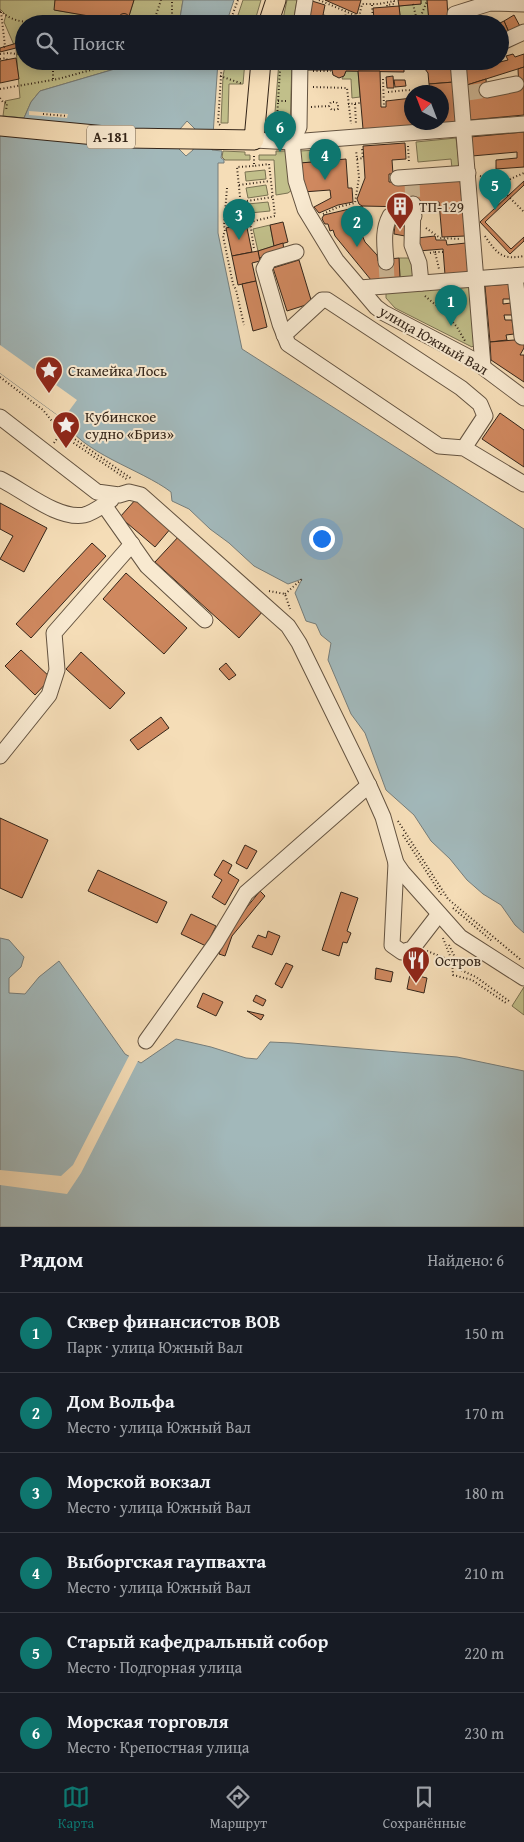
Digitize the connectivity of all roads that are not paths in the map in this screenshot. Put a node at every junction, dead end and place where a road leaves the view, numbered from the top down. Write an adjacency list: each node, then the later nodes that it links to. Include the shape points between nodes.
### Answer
1 (276, 0): 4 (main road)
2 (305, 0): 5 (street)
3 (523, 7): 6 (street, via 490,3)
4 (271, 15)
5 (303, 15)
6 (465, 15)
7 (524, 32): 8 (street)
8 (509, 39)
9 (260, 70): 18 (main road)
10 (303, 70): 17 (street, via 299,127)
11 (460, 70): 16 (street, via 464,93)
12 (516, 84): 13 (street)
13 (487, 90)
14 (3, 119): 18 (main road, А-181, via 127,138 222,133)
15 (524, 124): 16 (street)
16 (464, 129): 17 (street); 19 (street)
17 (292, 142): 18 (street); 26 (street, улица Южный Вал, via 301,203 336,260)
18 (254, 147)
19 (468, 174): 20 (street); 24 (street)
20 (407, 179)
21 (296, 252): 27 (street, via 269,260 264,269)
22 (386, 262): 25 (street, via 384,236 390,216 413,210 412,245 419,263)
23 (519, 276): 24 (street); 28 (street)
24 (476, 279): 25 (street); 29 (street)
25 (421, 283): 26 (street, via 387,282)
26 (360, 288): 29 (street, улица Южный Вал, via 376,308)
27 (284, 335): 32 (street, via 288,344 317,365 440,446); 32 (street, via 322,300 327,300 461,388 480,404 486,416)
28 (522, 338)
29 (483, 366): 30 (street, улица Южный Вал)
30 (521, 393)
31 (0, 417): 35 (street, via 98,492)
32 (464, 448): 34 (street)
33 (0, 479): 36 (street, via 52,509 72,515 86,515)
34 (524, 484)
35 (119, 495): 36 (street); 40 (street, via 129,492 141,495 288,626)
36 (104, 505): 37 (street)
37 (132, 544): 38 (street, via 147,566); 39 (street, via 54,633 57,670 49,695)
38 (205, 620)
39 (0, 756)
40 (369, 785): 41 (street, via 383,817); 44 (street, via 246,893 216,943)
41 (396, 863): 42 (street); 42 (street, via 392,945 402,952 412,949)
42 (443, 918): 43 (street, via 460,937)
43 (524, 978)
44 (146, 1041)

